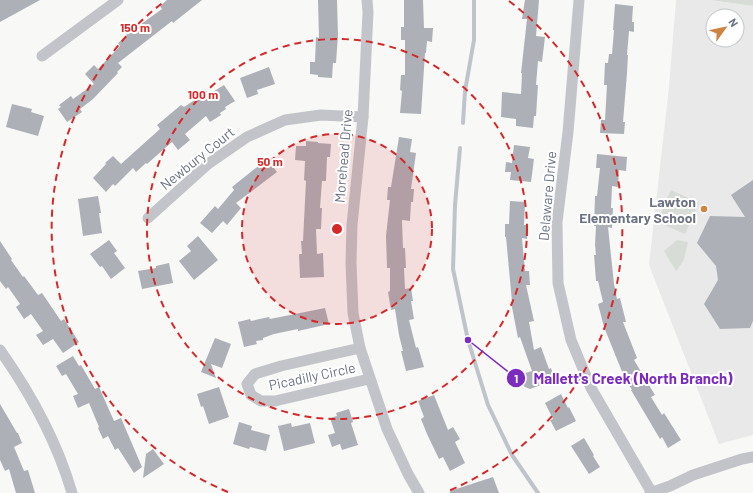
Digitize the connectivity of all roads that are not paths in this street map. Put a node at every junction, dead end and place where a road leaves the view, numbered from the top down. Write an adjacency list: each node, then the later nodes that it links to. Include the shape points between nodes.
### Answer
1 (118, 0): 4 (street)
2 (367, 0): 5 (street, Morehead Drive)
3 (579, 0): 13 (street, Delaware Drive, via 568,132 557,222 558,282 572,340 591,388)
4 (42, 56)
5 (363, 117): 6 (street, Newbury Court, via 321,115 285,120 247,137 208,164); 7 (street, Morehead Drive, via 350,263 353,313)
6 (148, 218)
7 (360, 348): 9 (street, Morehead Drive); 9 (street, Picadilly Circle, via 255,374 247,384 251,395 261,401 275,401)
8 (0, 350): 11 (street, via 44,421 59,454)
9 (369, 378): 12 (street, Morehead Drive, via 387,429)
10 (753, 457): 13 (street, via 693,476)
11 (72, 493)
12 (420, 493)
13 (651, 493)

